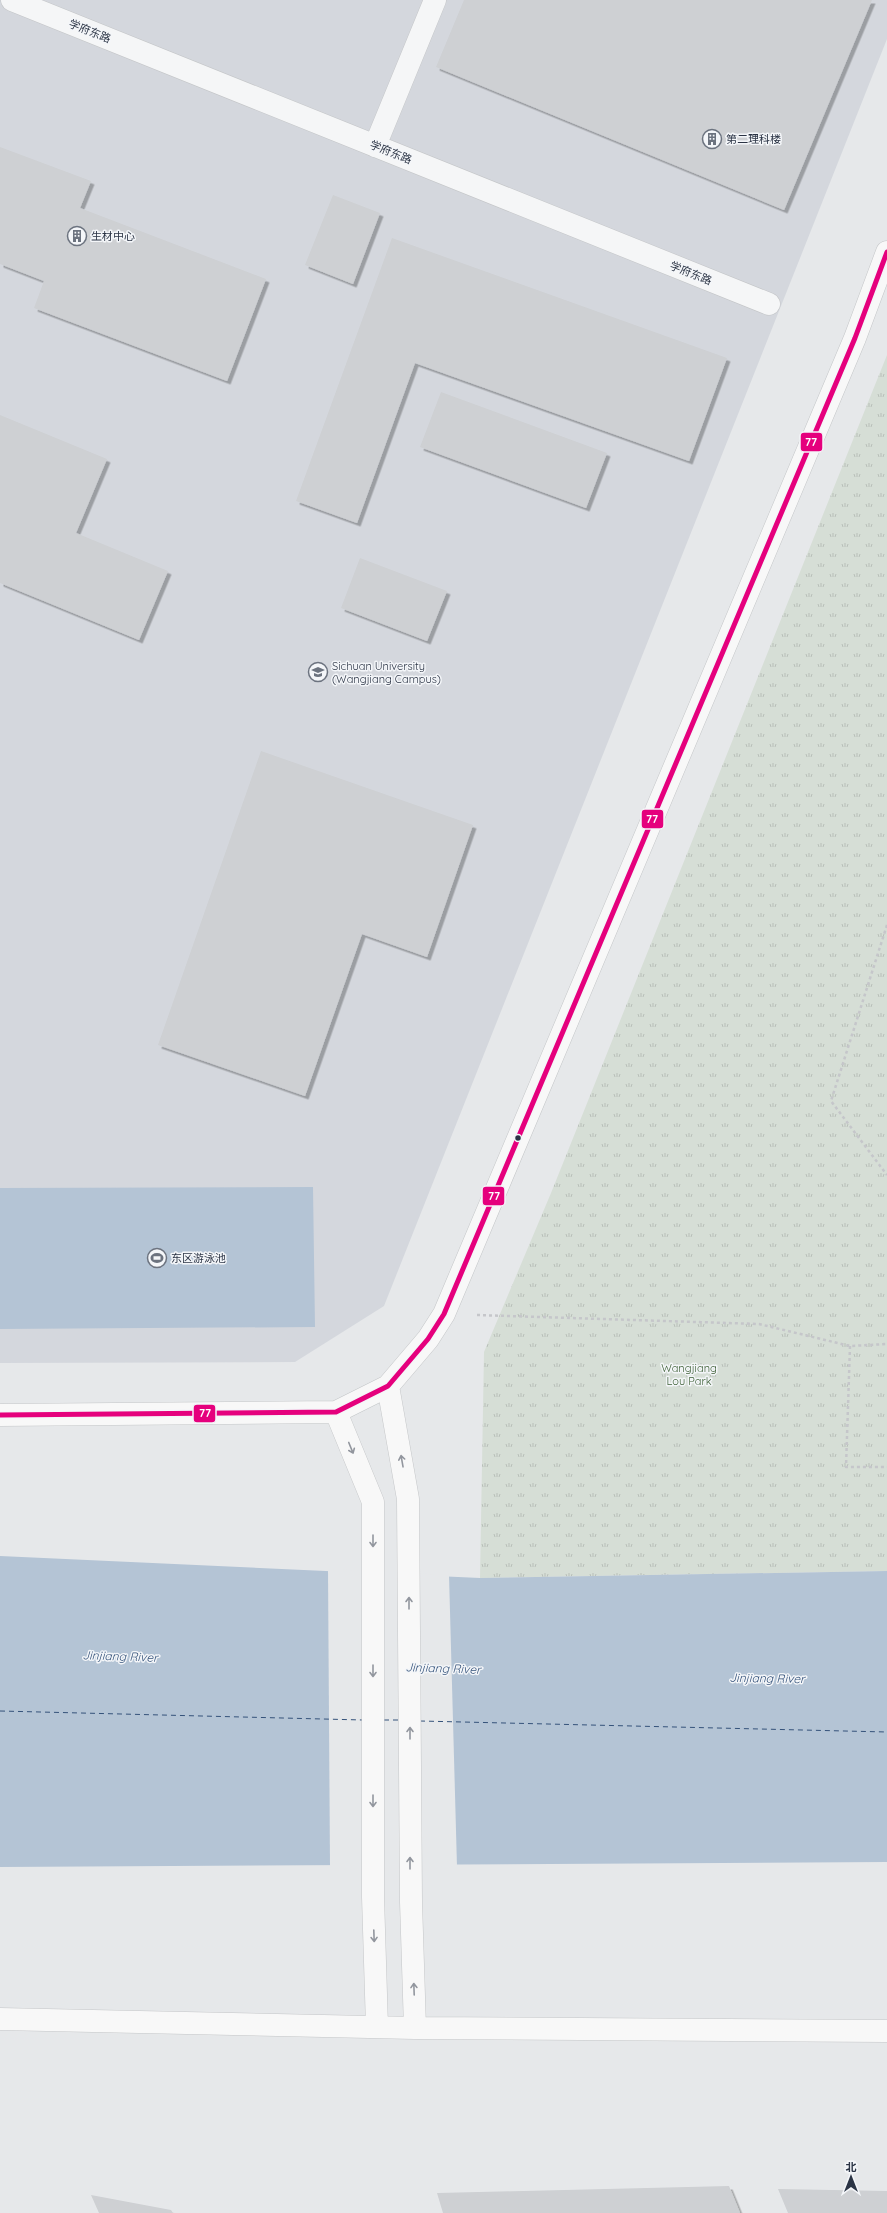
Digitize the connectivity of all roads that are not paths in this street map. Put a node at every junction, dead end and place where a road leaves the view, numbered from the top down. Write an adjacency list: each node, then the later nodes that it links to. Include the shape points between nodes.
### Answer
1 (12, 0): 3 (street, 学府东路)
2 (435, 0): 3 (street)
3 (375, 146): 5 (street, 学府东路)
4 (887, 252): 6 (street, via 848,352 444,1314 428,1339)
5 (769, 304)
6 (388, 1386): 7 (street); 11 (street, one-way to 6, via 410,1902 408,1499)
7 (336, 1412): 8 (street); 10 (street, one-way to 10, via 373,1502 373,1897)
8 (0, 1415)
9 (0, 2019): 10 (street)
10 (378, 2027): 11 (street)
11 (415, 2028): 12 (street)
12 (887, 2031)

